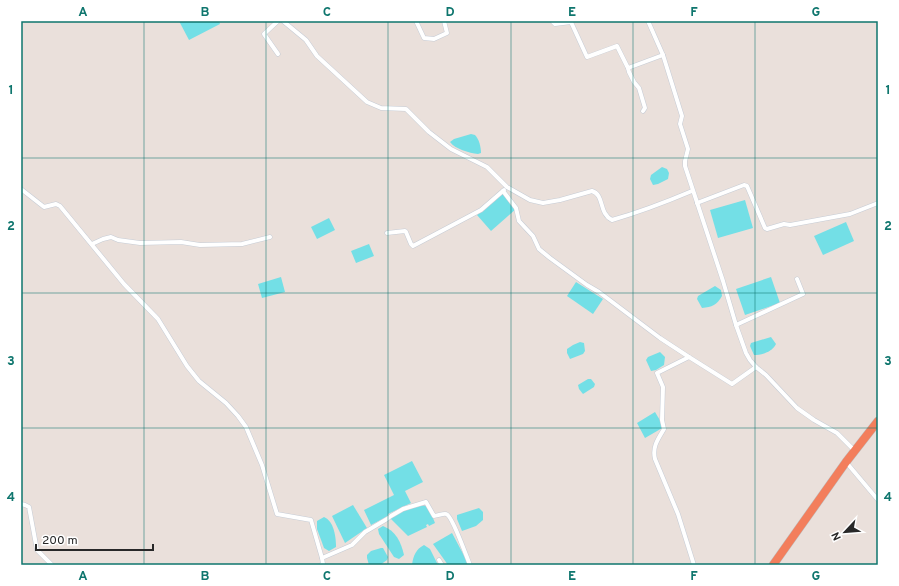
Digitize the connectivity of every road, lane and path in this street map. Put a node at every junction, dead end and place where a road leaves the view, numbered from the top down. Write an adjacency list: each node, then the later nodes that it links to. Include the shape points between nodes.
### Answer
1 (278, 21): 7 (street, via 264,34)
2 (283, 21): 11 (street, via 306,40 317,56 367,102 381,108 406,109 429,132 451,148 487,167)
3 (416, 21): 4 (street, via 424,38 434,39 447,33)
4 (444, 21)
5 (552, 21): 9 (street, via 555,24 571,22 587,57 617,46)
6 (648, 21): 8 (street)
7 (278, 54)
8 (663, 55): 9 (street); 13 (street, via 682,116 680,124 688,149 685,166)
9 (628, 68): 10 (street, via 640,92 645,108)
10 (643, 111)
11 (507, 186): 13 (street, via 530,200 543,203 596,192 604,214 612,220 665,203); 14 (street)
12 (21, 189): 19 (street, via 44,207 59,204)
13 (692, 190): 15 (street)
14 (503, 191): 17 (street, via 481,210 413,246 405,231); 22 (street, via 515,205 519,221 539,249)
15 (697, 203): 16 (street, via 747,186 767,229 850,214); 21 (street)
16 (878, 203)
17 (386, 233)
18 (270, 237): 19 (street, via 242,244 200,245 181,242 140,243 111,237)
19 (92, 244): 29 (street, via 124,284 158,319 195,376 238,416 262,465 277,514 311,520)
20 (797, 279): 21 (street, via 803,294)
21 (736, 325): 23 (street, via 746,353)
22 (689, 357): 23 (street, via 732,384); 35 (street, via 657,373 663,388 664,429 654,452)
23 (756, 368): 25 (street, via 797,408 837,433)
24 (878, 421): 25 (highway)
25 (855, 451): 26 (highway)
26 (846, 462): 27 (street); 36 (highway)
27 (878, 500)
28 (21, 504): 31 (street, via 29,507 36,550)
29 (322, 558): 32 (street); 34 (street, via 352,545 365,532 403,509 426,502 434,516 446,513 448,515)
30 (439, 560): 33 (street)
31 (52, 565)
32 (322, 565)
33 (442, 565)
34 (470, 565)
35 (694, 565)
36 (773, 565)

